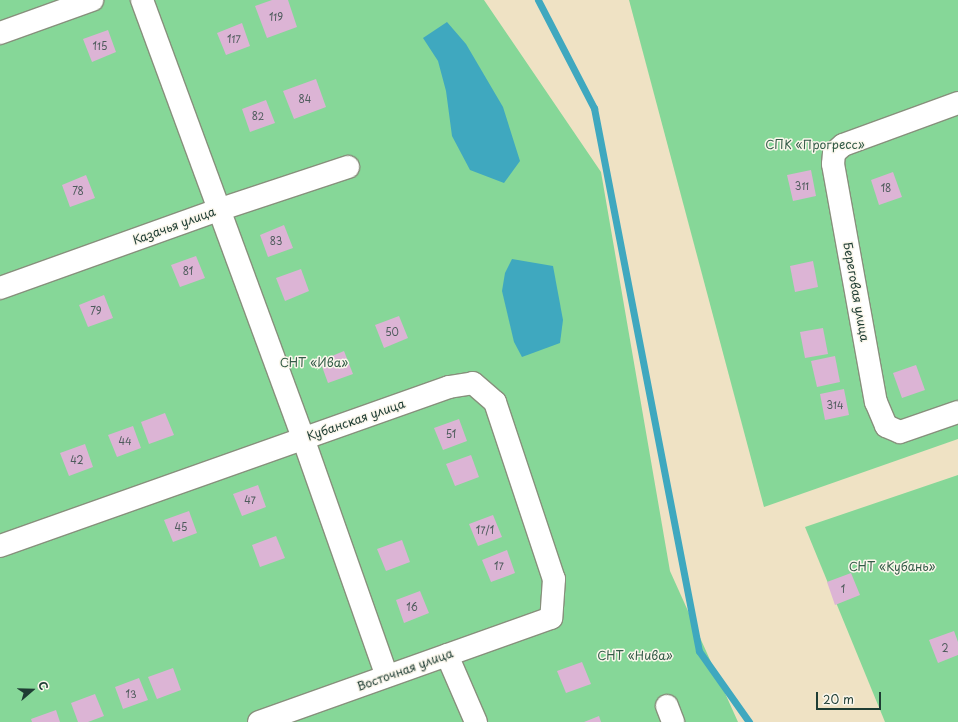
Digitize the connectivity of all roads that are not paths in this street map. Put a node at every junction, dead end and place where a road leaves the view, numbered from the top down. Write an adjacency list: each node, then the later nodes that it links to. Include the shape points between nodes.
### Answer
1 (92, 0): 3 (street)
2 (142, 0): 6 (street)
3 (0, 33)
4 (958, 103): 8 (street, Береговая улица, via 843,144 834,153 833,164 876,402 886,426 900,432)
5 (348, 167): 6 (street, Казачья улица)
6 (218, 210): 7 (street, Казачья улица); 9 (street)
7 (0, 288)
8 (958, 412)
9 (303, 438): 10 (street, Кубанская улица); 11 (street, Кубанская улица, via 449,387 473,383 495,402 554,579); 13 (street)
10 (0, 546)
11 (551, 618): 12 (street, Восточная улица)
12 (447, 655): 13 (street, Восточная улица); 15 (street)
13 (387, 676): 14 (street, Восточная улица)
14 (268, 720)
15 (476, 722)

